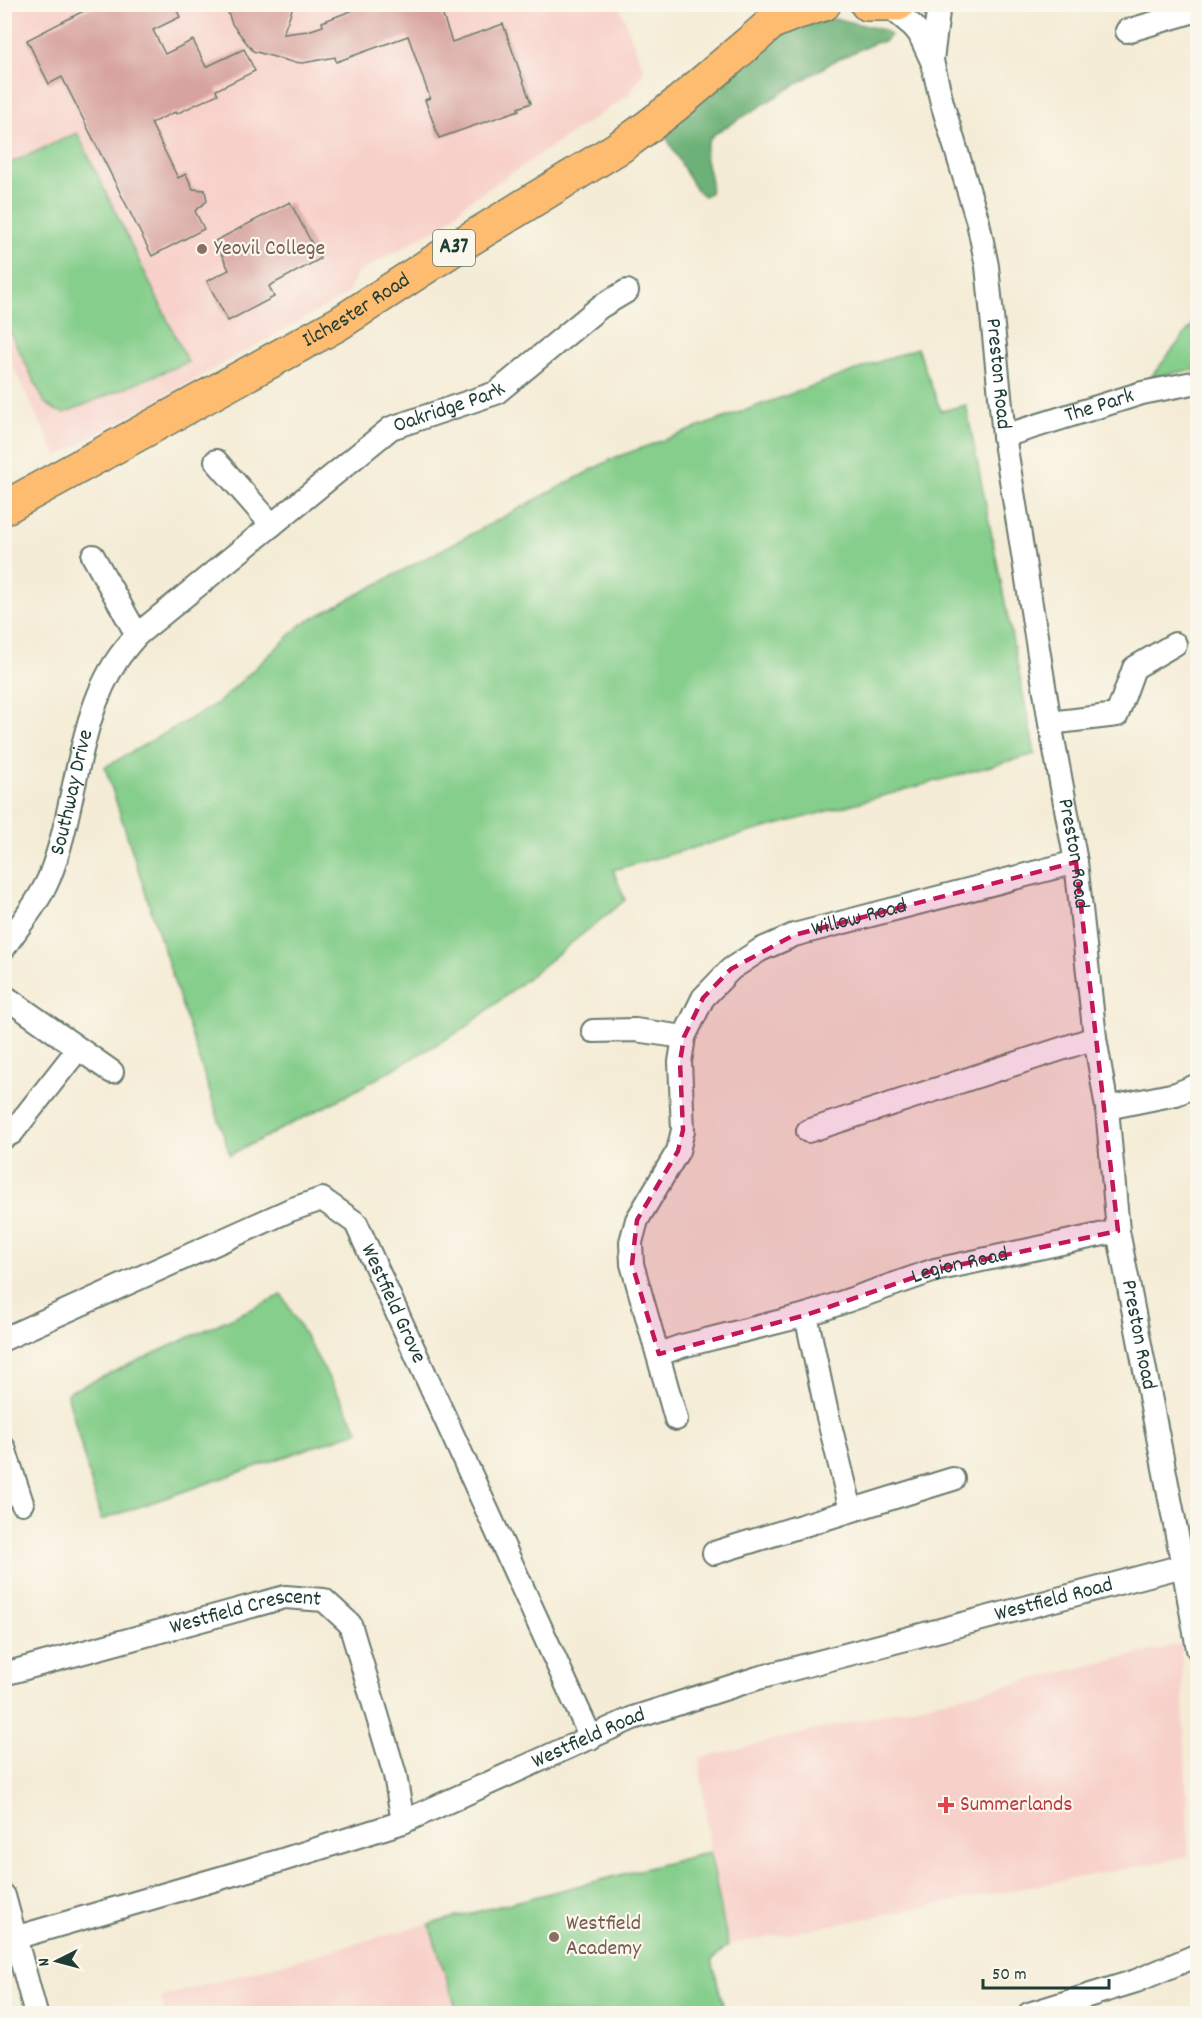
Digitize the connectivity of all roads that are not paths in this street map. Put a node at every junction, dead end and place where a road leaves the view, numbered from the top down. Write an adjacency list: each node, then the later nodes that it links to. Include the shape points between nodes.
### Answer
1 (824, 4): 5 (highway, Ilchester Road / A37, via 792,14)
2 (939, 4): 7 (street, Preston Road)
3 (884, 5): 7 (street, Preston Road, via 913,26)
4 (1197, 10): 6 (street)
5 (781, 13): 12 (highway, Ilchester Road / A37, via 692,92 618,148 338,324)
6 (1127, 31)
7 (932, 61): 10 (street, Preston Road, via 987,266)
8 (627, 291): 13 (street, Oakridge Park, via 600,307 496,393 392,428)
9 (1197, 382): 10 (street, The Park, via 1142,393)
10 (1004, 436): 17 (street, Preston Road)
11 (216, 461): 13 (street)
12 (4, 508)
13 (272, 525): 15 (street, Southway Drive)
14 (93, 556): 15 (street)
15 (137, 635): 19 (street, Southway Drive, via 116,660 90,720 48,879 35,904)
16 (1175, 644): 17 (street, via 1134,668 1117,715)
17 (1050, 723): 18 (street, Preston Road)
18 (1076, 862): 22 (street, Willow Road, via 794,935 760,950 731,969 703,998); 23 (street, Preston Road)
19 (8, 936)
20 (4, 996): 24 (street)
21 (593, 1030): 22 (street, via 635,1030)
22 (684, 1037): 33 (street, Willow Road, via 680,1062 683,1130 678,1151 637,1221 631,1242 632,1264)
23 (1095, 1038): 27 (street, Preston Road); 28 (street)
24 (78, 1049): 25 (street); 29 (street, via 12,1133)
25 (112, 1072)
26 (1197, 1085): 27 (street, via 1176,1094)
27 (1107, 1108): 30 (street, Preston Road)
28 (808, 1131)
29 (4, 1137)
30 (1118, 1232): 31 (street, Legion Road, via 935,1270); 40 (street, Preston Road)
31 (806, 1315): 33 (street, Legion Road); 38 (street)
32 (4, 1339): 43 (street, Westfield Grove, via 322,1199 356,1223)
33 (659, 1354): 34 (street, Willow Road)
34 (676, 1419)
35 (4, 1448): 37 (street)
36 (953, 1479): 38 (street)
37 (22, 1503)
38 (851, 1510): 39 (street)
39 (714, 1553)
40 (1190, 1565): 41 (street, Preston Road); 43 (street, Westfield Road, via 758,1678 633,1718)
41 (1197, 1649)
42 (4, 1674): 44 (street, Westfield Crescent, via 285,1597 324,1600 350,1624 395,1775)
43 (591, 1737): 44 (street, Westfield Road)
44 (403, 1822): 46 (street, Westfield Road)
45 (4, 1896): 46 (street)
46 (10, 1939): 48 (street)
47 (1197, 1955): 49 (street, via 1136,1981)
48 (36, 2013)
49 (1029, 2013)

